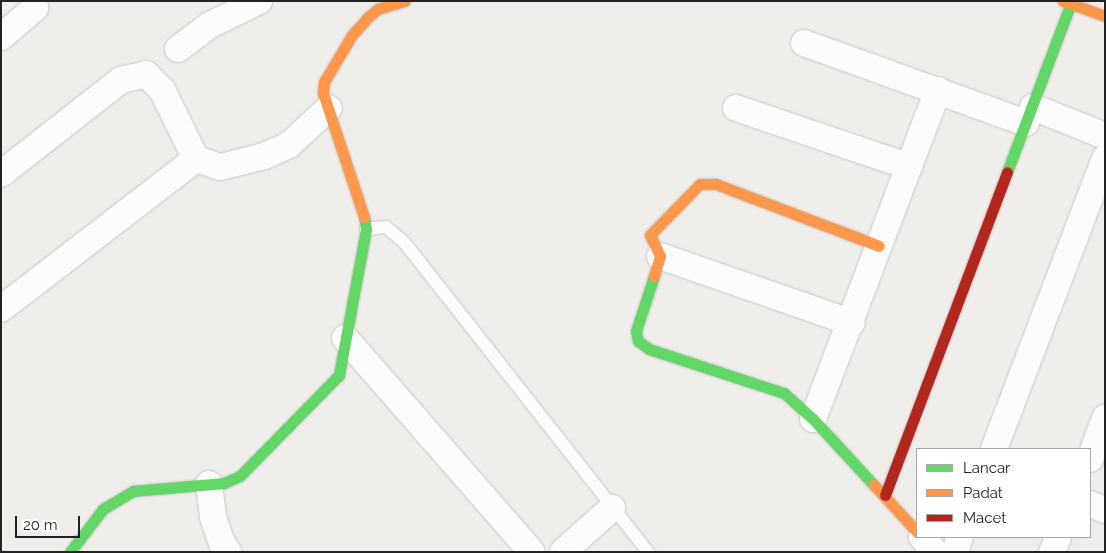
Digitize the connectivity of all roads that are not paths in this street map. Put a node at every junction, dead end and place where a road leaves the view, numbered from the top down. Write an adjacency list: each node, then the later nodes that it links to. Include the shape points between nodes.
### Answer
1 (258, 1): 9 (street, via 210,24)
2 (404, 1): 4 (street)
3 (1067, 3): 6 (street); 13 (street)
4 (378, 5): 11 (street, via 352,34 330,71 323,93)
5 (35, 8): 7 (street)
6 (1105, 16)
7 (1, 37)
8 (804, 42): 10 (street)
9 (178, 49)
10 (938, 90): 13 (street); 17 (street)
11 (329, 108): 16 (street, via 289,145 264,156 221,167); 20 (street)
12 (736, 108): 17 (street)
13 (1030, 115): 14 (street); 31 (street)
14 (1105, 136)
15 (1105, 158): 19 (street)
16 (196, 159): 18 (street, via 162,90 146,74 121,80); 23 (street)
17 (907, 166): 21 (street)
18 (1, 174)
19 (1098, 197): 28 (street)
20 (366, 229): 25 (street); 33 (lane, via 386,227 404,242)
21 (879, 246): 22 (street, via 716,184 700,184 650,235); 24 (street)
22 (660, 256): 24 (street); 27 (street, via 636,331 638,341 649,349 784,394)
23 (1, 309)
24 (852, 323): 27 (street)
25 (345, 338): 30 (street, via 339,375 240,476 224,483); 41 (street)
26 (1105, 418): 29 (street)
27 (813, 419): 31 (street)
28 (994, 448)
29 (1091, 456)
30 (208, 484): 39 (street, via 132,491 103,509); 40 (street, via 213,517)
31 (885, 495): 35 (street)
32 (1091, 504): 34 (street)
33 (612, 508): 42 (street); 43 (lane)
34 (1105, 510)
35 (916, 531)
36 (923, 538): 44 (street)
37 (960, 538): 45 (street)
38 (1058, 538): 46 (street)
39 (70, 552)
40 (228, 552)
41 (532, 552)
42 (563, 552)
43 (648, 552)
44 (935, 552)
45 (954, 552)
46 (1052, 552)

